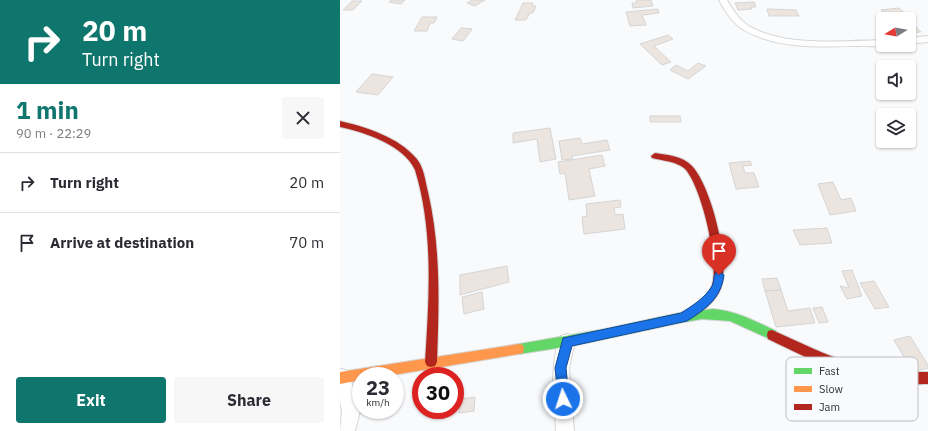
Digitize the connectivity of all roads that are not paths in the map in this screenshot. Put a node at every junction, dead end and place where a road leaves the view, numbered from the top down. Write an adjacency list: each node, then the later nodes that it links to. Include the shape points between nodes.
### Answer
1 (723, 0): 4 (street, via 747,29 766,37 789,41)
2 (928, 39): 3 (street)
3 (916, 40)
4 (876, 43)
5 (340, 124): 10 (street, via 374,135 401,150 418,168 431,220 434,245)
6 (655, 156): 7 (street, via 674,159 692,171 708,209 719,259 717,288 699,307)
7 (683, 318): 8 (street); 9 (street, via 726,315)
8 (567, 342): 10 (street); 15 (street, via 561,368)
9 (819, 357)
10 (431, 362): 11 (street)
11 (341, 378): 14 (street, via 351,411)
12 (928, 378): 13 (street)
13 (918, 379)
14 (346, 431)
15 (565, 431)

